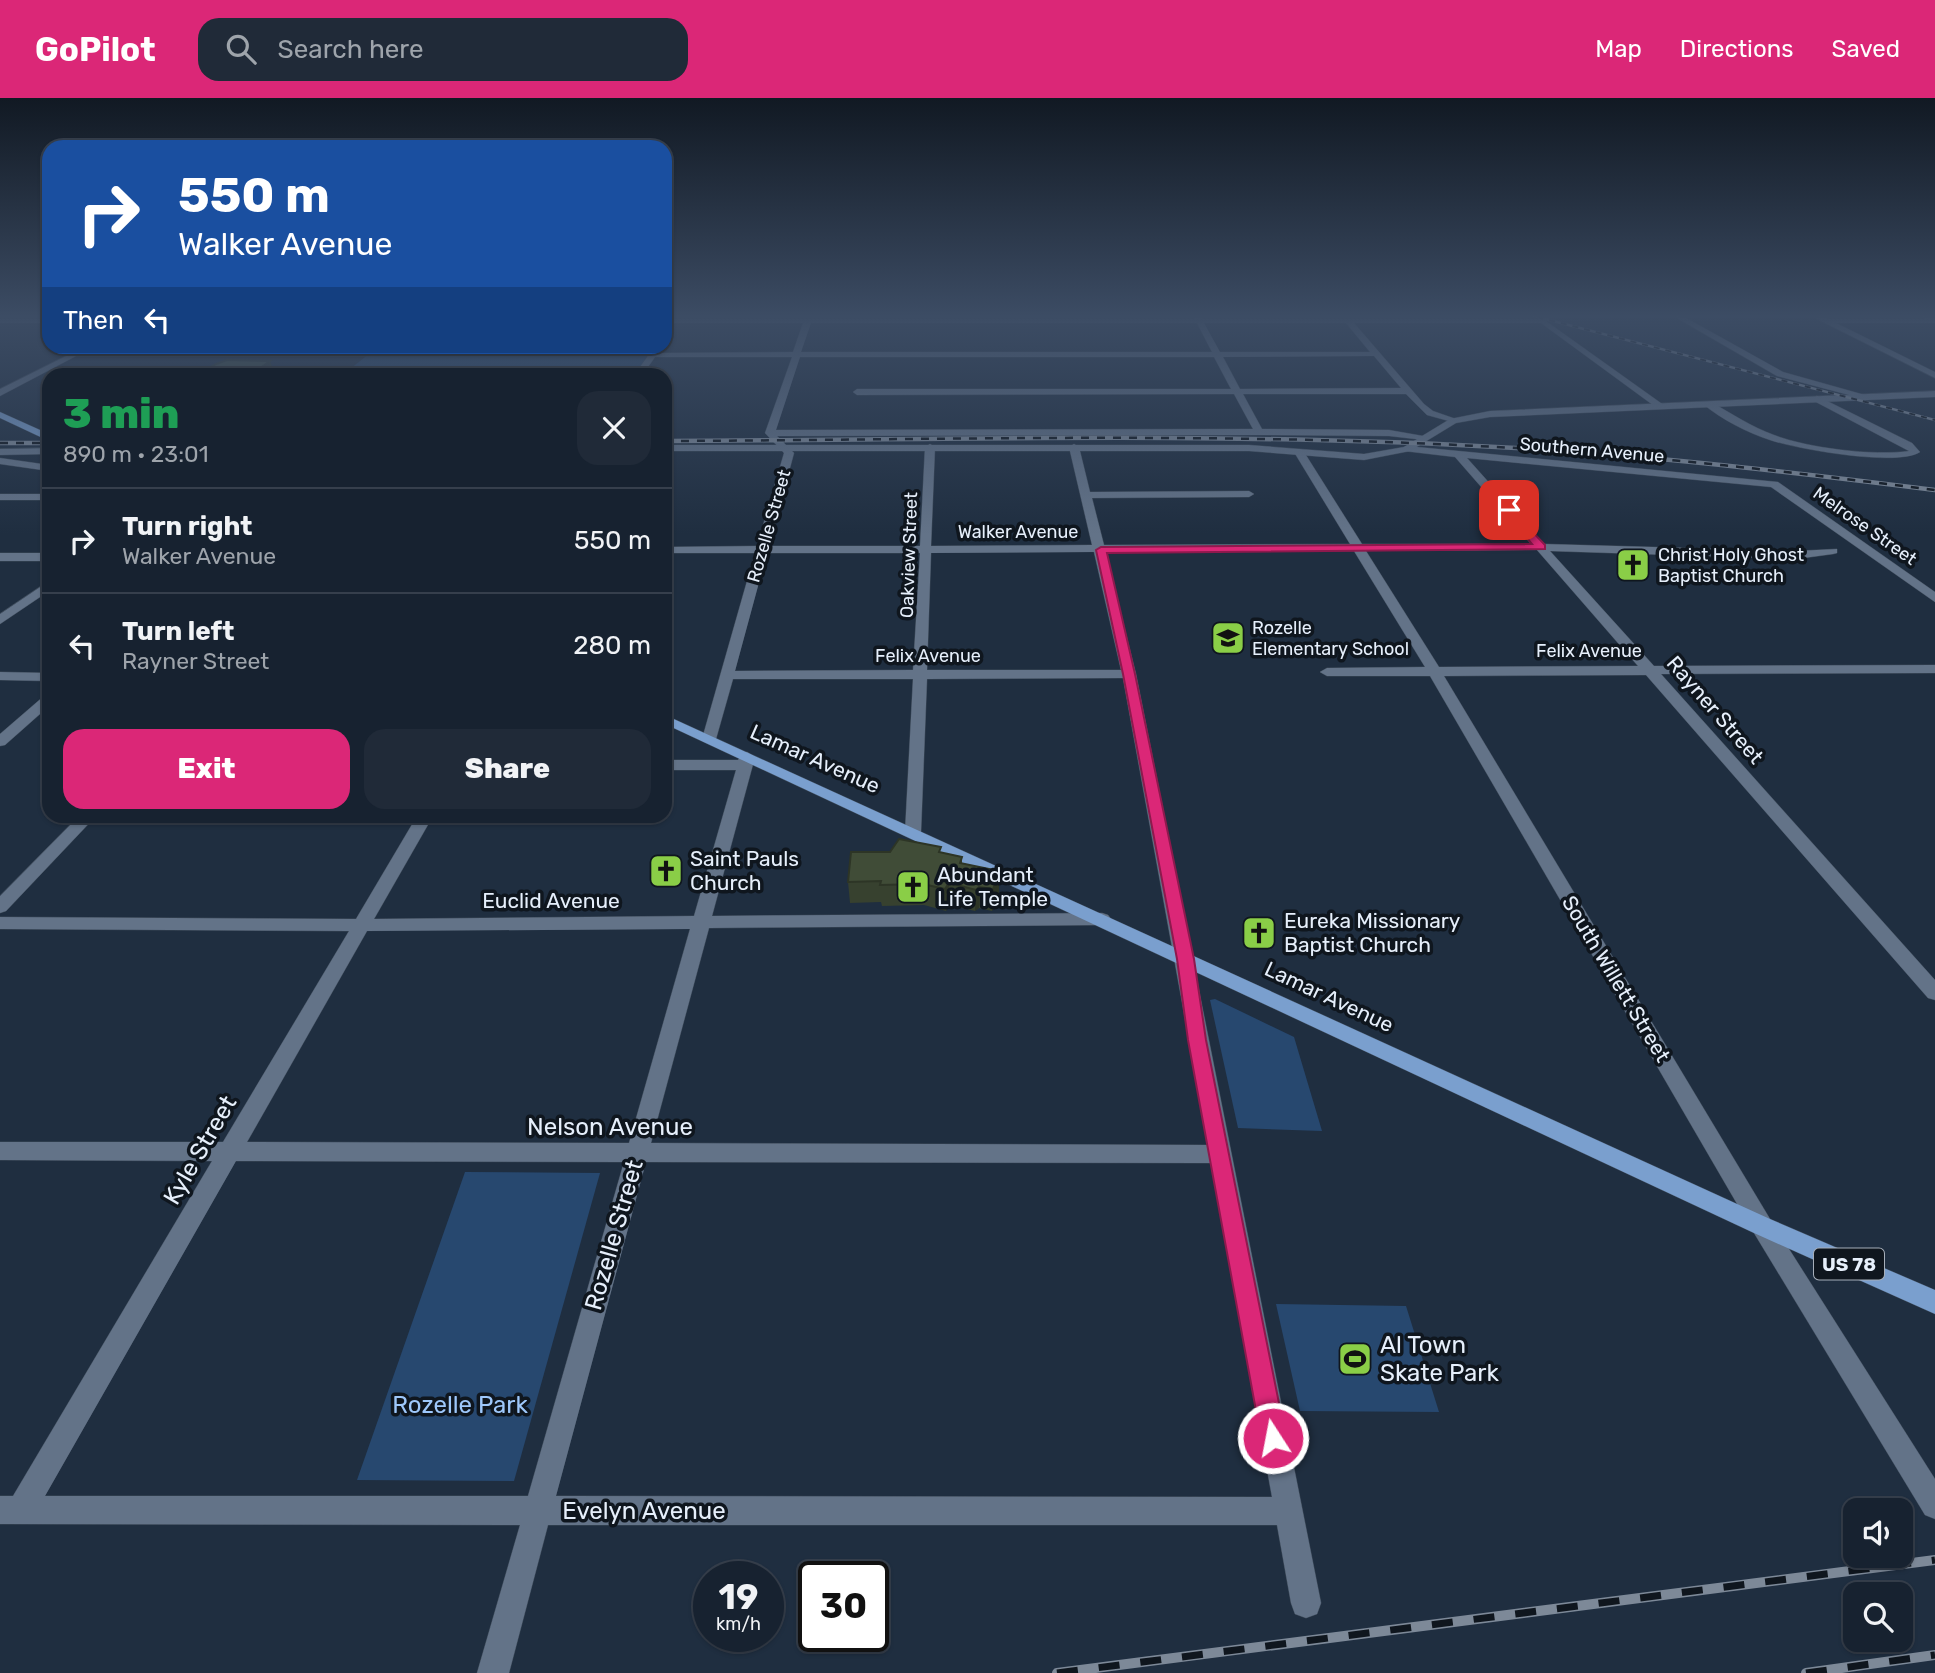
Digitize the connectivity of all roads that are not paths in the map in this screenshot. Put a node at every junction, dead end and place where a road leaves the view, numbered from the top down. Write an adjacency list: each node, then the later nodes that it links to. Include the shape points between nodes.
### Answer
1 (785, 388): 17 (street)
2 (1234, 388): 6 (street)
3 (1404, 388): 7 (street)
4 (1635, 388): 13 (street)
5 (1832, 388): 10 (street)
6 (1236, 391): 7 (street); 8 (street); 16 (street)
7 (1407, 391): 15 (street, via 1430,413)
8 (857, 392)
9 (1935, 394): 10 (street, Southern Avenue)
10 (1868, 397): 11 (street, Southern Avenue)
11 (1817, 399): 12 (street, Southern Avenue); 12 (street, via 1915,452 1897,456 1796,444 1760,433)
12 (1708, 404): 13 (street, Southern Avenue)
13 (1660, 406): 15 (street, Southern Avenue, via 1490,414)
14 (0, 415): 18 (main road)
15 (1453, 421): 19 (street, Southern Avenue)
16 (1259, 432): 17 (street); 19 (street)
17 (769, 433): 20 (street, Rozelle Street)
18 (42, 435)
19 (1424, 437): 24 (street, Southern Avenue)
20 (784, 447): 21 (street, Southern Avenue); 23 (street, Southern Avenue); 39 (street, Rozelle Street, via 789,453)
21 (930, 447): 22 (street, Southern Avenue); 40 (street, Oakview Street)
22 (1074, 447): 27 (street, Southern Avenue); 33 (street)
23 (672, 448)
24 (1407, 449): 27 (street, Southern Avenue, via 1364,457); 28 (street, Southern Avenue)
25 (42, 451): 26 (street)
26 (0, 452)
27 (1299, 452): 37 (street, South Willett Street)
28 (1460, 456): 31 (street, Southern Avenue); 36 (street, Rayner Street)
29 (0, 461): 30 (street)
30 (42, 467)
31 (1774, 484): 46 (street, Melrose Street)
32 (1249, 494): 33 (street)
33 (1086, 495): 41 (street)
34 (0, 497): 35 (street)
35 (42, 497)
36 (1541, 547): 37 (street, Walker Avenue); 42 (street, Walker Avenue, via 1796,555); 49 (street, Rayner Street)
37 (1359, 549): 41 (street, Walker Avenue); 50 (street, South Willett Street)
38 (672, 550): 39 (street, Walker Avenue)
39 (762, 550): 40 (street, Walker Avenue); 53 (street, Rozelle Street)
40 (927, 550): 41 (street, Walker Avenue); 54 (street, Oakview Street)
41 (1101, 550): 52 (street)
42 (1833, 551)
43 (0, 557): 44 (street)
44 (42, 557)
45 (42, 590): 47 (street)
46 (1935, 598)
47 (0, 620)
48 (1935, 669): 49 (street, Felix Avenue)
49 (1649, 670): 50 (street, Felix Avenue); 72 (street, Rayner Street)
50 (1434, 671): 51 (street, Felix Avenue); 77 (street, South Willett Street)
51 (1327, 672)
52 (1129, 674): 54 (street, Felix Avenue); 71 (street)
53 (727, 675): 54 (street, Felix Avenue); 59 (street, Rozelle Street)
54 (922, 675): 65 (street, Oakview Street)
55 (0, 676): 56 (street)
56 (42, 677)
57 (42, 705): 60 (street)
58 (672, 722): 59 (main road, Lamar Avenue / US 78)
59 (709, 739): 61 (main road, Lamar Avenue / US 78)
60 (0, 742)
61 (746, 761): 62 (street); 65 (main road, Lamar Avenue / US 78); 69 (street, Rozelle Street)
62 (672, 765)
63 (81, 823): 66 (street)
64 (421, 823): 70 (street, Kyle Street)
65 (913, 832): 67 (main road, Lamar Avenue / US 78)
66 (0, 906)
67 (1102, 919): 69 (street, Euclid Avenue); 71 (main road, Lamar Avenue / US 78)
68 (0, 923): 70 (street, Euclid Avenue)
69 (701, 923): 70 (street, Euclid Avenue); 75 (street, Rozelle Street)
70 (361, 925): 74 (street, Kyle Street)
71 (1185, 959): 76 (street); 77 (main road, Lamar Avenue / US 78)
72 (1935, 993)
73 (0, 1151): 74 (street, Nelson Avenue)
74 (230, 1151): 75 (street, Nelson Avenue); 80 (street, Kyle Street)
75 (637, 1153): 76 (street, Nelson Avenue); 81 (street, Rozelle Street)
76 (1220, 1154): 82 (street)
77 (1762, 1226): 78 (main road, Lamar Avenue / US 78); 79 (street, South Willett Street)
78 (1935, 1302)
79 (1935, 1505)
80 (10, 1510): 81 (street, Evelyn Avenue)
81 (538, 1511): 82 (street, Evelyn Avenue); 84 (street, Rozelle Street)
82 (1287, 1511): 83 (street)
83 (1306, 1603)
84 (493, 1673)

